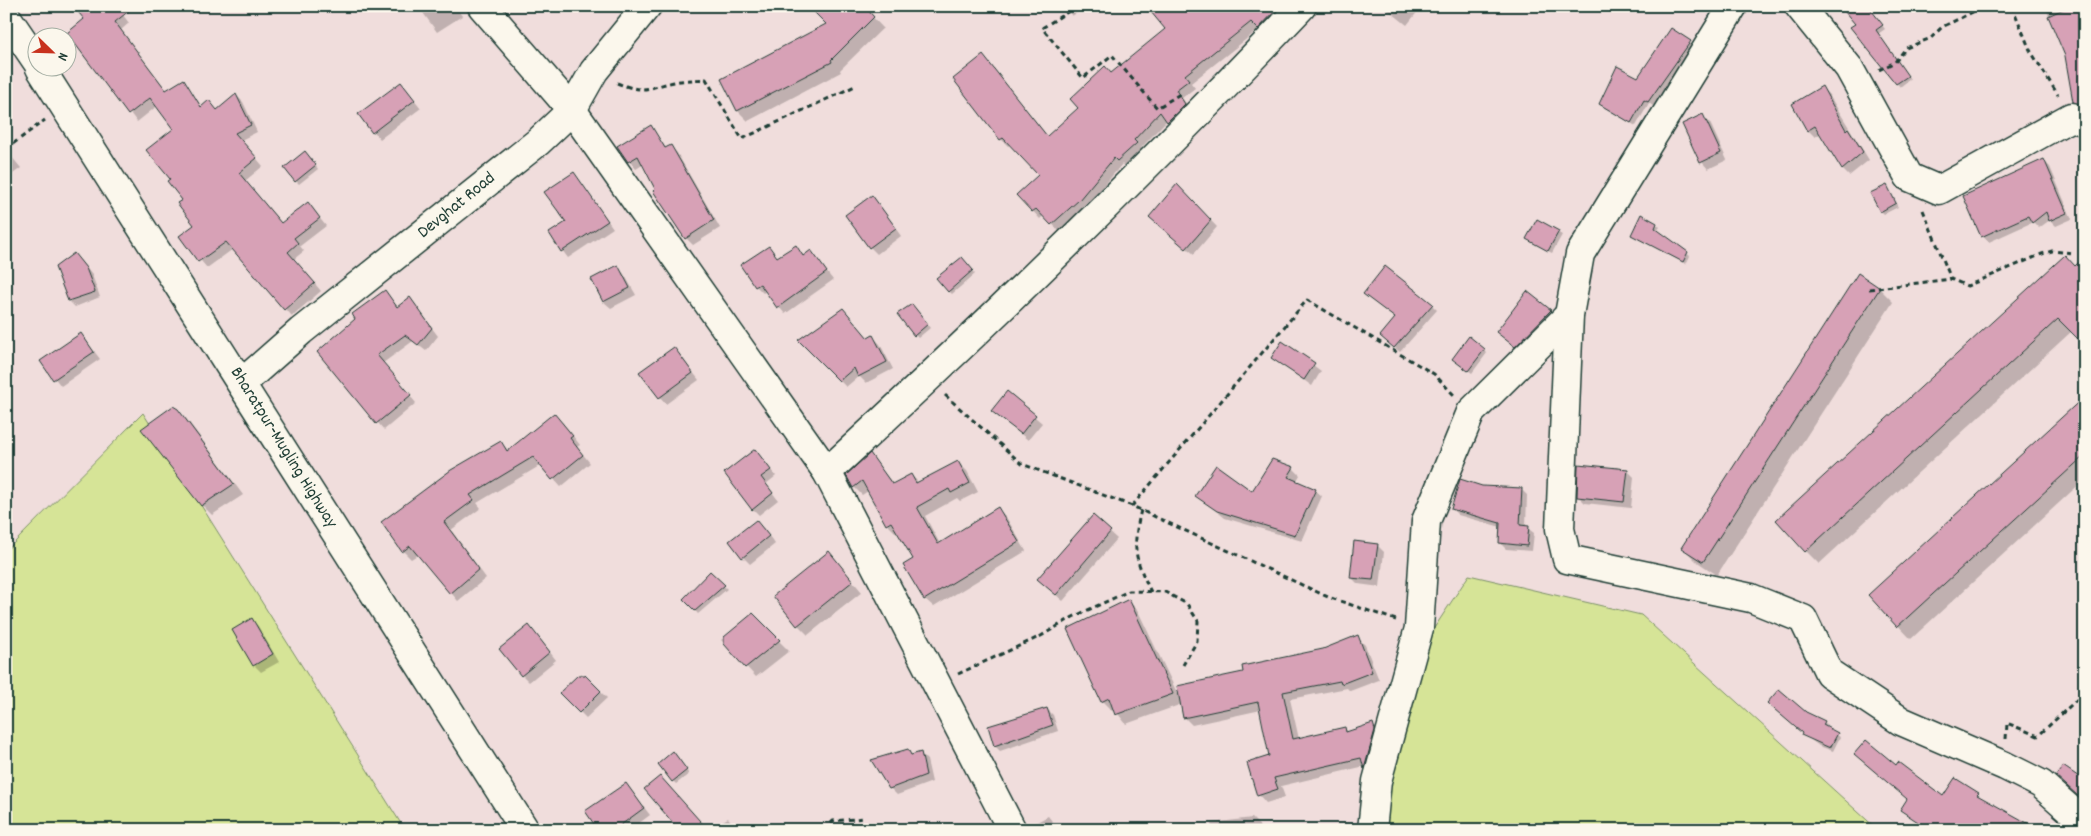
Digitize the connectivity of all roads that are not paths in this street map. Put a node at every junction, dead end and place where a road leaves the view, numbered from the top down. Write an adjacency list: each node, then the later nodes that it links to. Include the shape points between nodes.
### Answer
1 (482, 6): 9 (main road)
2 (647, 6): 9 (main road, Devghat Road, via 594,71)
3 (1302, 6): 13 (main road, via 1208,104 928,379)
4 (1733, 6): 11 (main road, via 1580,254)
5 (1799, 6): 10 (main road, via 1849,68 1909,177 1939,190)
6 (6, 16): 7 (main road)
7 (28, 48)
8 (47, 78): 12 (main road, Bharatpur-Mugling Highway)
9 (572, 110): 12 (main road, Devghat Road, via 538,142); 13 (main road)
10 (2078, 119)
11 (1569, 315): 14 (main road, via 1560,529 1567,559 1751,598 1803,619 1829,672 1901,721 2041,784); 17 (main road, via 1471,412 1426,521 1419,628 1377,781)
12 (242, 382): 15 (main road, Bharatpur-Mugling Highway)
13 (827, 472): 16 (main road)
14 (2085, 823)
15 (525, 830)
16 (1012, 830)
17 (1372, 830)

